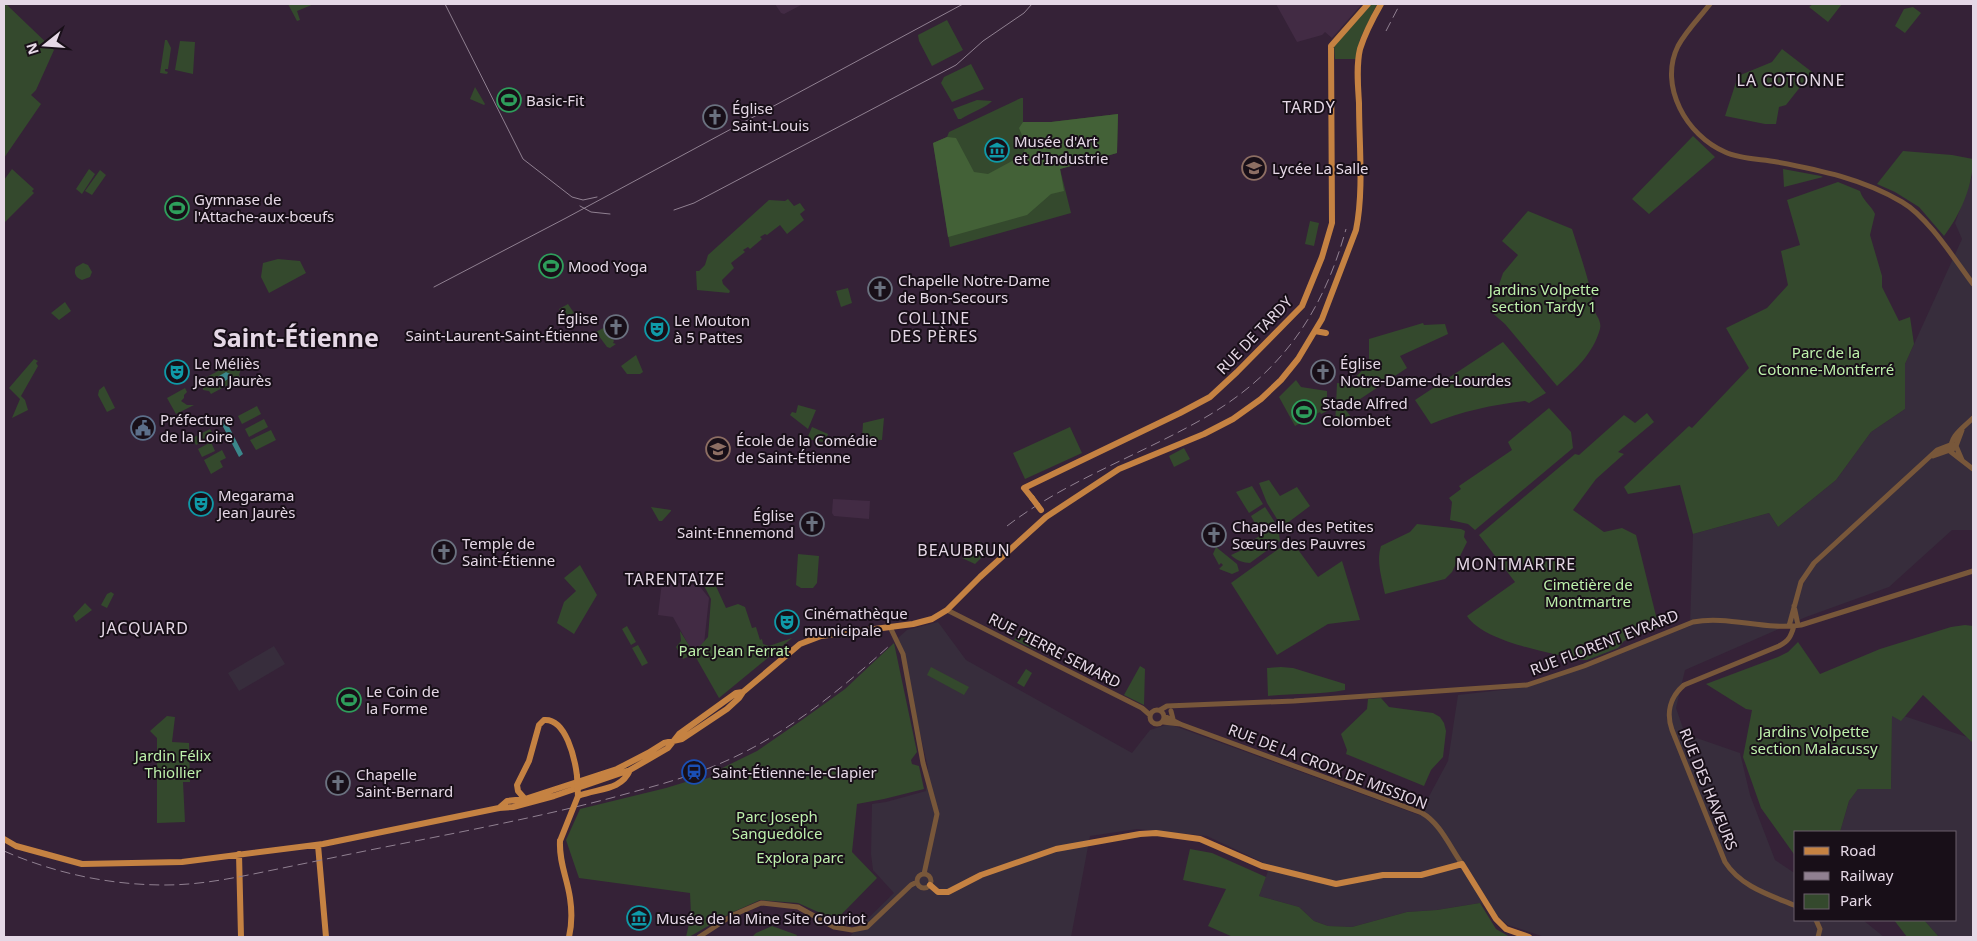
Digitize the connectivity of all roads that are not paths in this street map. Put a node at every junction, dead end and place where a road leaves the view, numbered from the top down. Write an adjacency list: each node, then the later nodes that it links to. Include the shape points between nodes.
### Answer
1 (1368, 4): 13 (main road, RUE DE TARDY, bridge, via 1331,46 1332,223 1302,306 1210,397 1024,488)
2 (1381, 4): 5 (main road, via 1360,51 1356,230)
3 (1710, 4): 4 (street, via 1678,46 1671,70 1675,100 1703,138 1727,153 1827,172 1852,179 1903,202 1919,215)
4 (1973, 284)
5 (1315, 330): 6 (main road); 13 (main road, via 1281,380 1233,419 1119,468)
6 (1326, 333)
7 (1973, 418): 8 (street)
8 (1962, 429): 9 (street); 10 (street)
9 (1956, 446): 10 (street); 11 (street)
10 (1950, 448): 11 (street); 15 (street, RUE DES HAVEURS, via 1932,456 1814,563 1801,582)
11 (1962, 460): 12 (street)
12 (1973, 469)
13 (1046, 517): 16 (main road)
14 (1973, 571): 17 (street, RUE FLORENT EVRARD)
15 (1794, 606): 17 (street, RUE DES HAVEURS); 17 (street)
16 (946, 610): 18 (main road, via 932,619); 22 (street, RUE PIERRE SEMARD, via 1142,708)
17 (1793, 626): 19 (street, RUE FLORENT EVRARD, via 1693,622 1527,685); 38 (street, RUE DES HAVEURS, via 1787,642 1684,685 1670,703 1669,713 1672,730 1732,872 1748,885)
18 (890, 627): 26 (main road, via 811,639 800,644 727,708 682,740); 35 (street, via 903,654 936,814)
19 (1176, 706): 20 (street); 21 (street, RUE FLORENT EVRARD, via 1167,706)
20 (1171, 710): 21 (street); 23 (street)
21 (1163, 713): 22 (street, via 1154,710); 23 (street, RUE DE LA CROIX DE MISSION); 24 (street)
22 (1150, 715): 24 (street, via 1153,724)
23 (1173, 719): 25 (street, RUE DE LA CROIX DE MISSION)
24 (1163, 722): 25 (street, RUE DE LA CROIX DE MISSION)
25 (1180, 724): 34 (street, RUE DE LA CROIX DE MISSION, via 1422,813 1435,824)
26 (675, 741): 27 (main road); 29 (main road, via 664,742 617,769)
27 (630, 770): 28 (main road, bridge, via 617,785); 30 (main road, via 536,801)
28 (578, 796): 29 (main road, bridge, via 573,753 560,726 553,720 544,720 539,725 529,762 517,785); 42 (main road, bridge, via 560,841 559,855 570,898 572,924)
29 (525, 799): 30 (main road, via 507,801)
30 (499, 808): 32 (main road)
31 (4, 839): 33 (main road, via 16,846 82,864 170,863)
32 (318, 845): 33 (main road); 41 (main road)
33 (239, 854): 40 (main road)
34 (1462, 864): 37 (main road, via 1422,875 1383,875 1336,884 1262,866 1200,839 1156,833 1056,849 981,875 948,892 938,892); 44 (main road, RUE DE LA CROIX DE MISSION, via 1496,919 1506,928)
35 (924, 874): 36 (street, via 918,876); 37 (street, via 930,877)
36 (917, 882): 37 (street, via 924,888); 43 (street, via 867,926 852,930 834,927 798,908 761,903 734,915)
37 (930, 885)
38 (1794, 905)
39 (1816, 921): 45 (street, via 1820,929)
40 (240, 937)
41 (326, 937)
42 (569, 937)
43 (700, 937)
44 (1529, 937)
45 (1818, 937)

